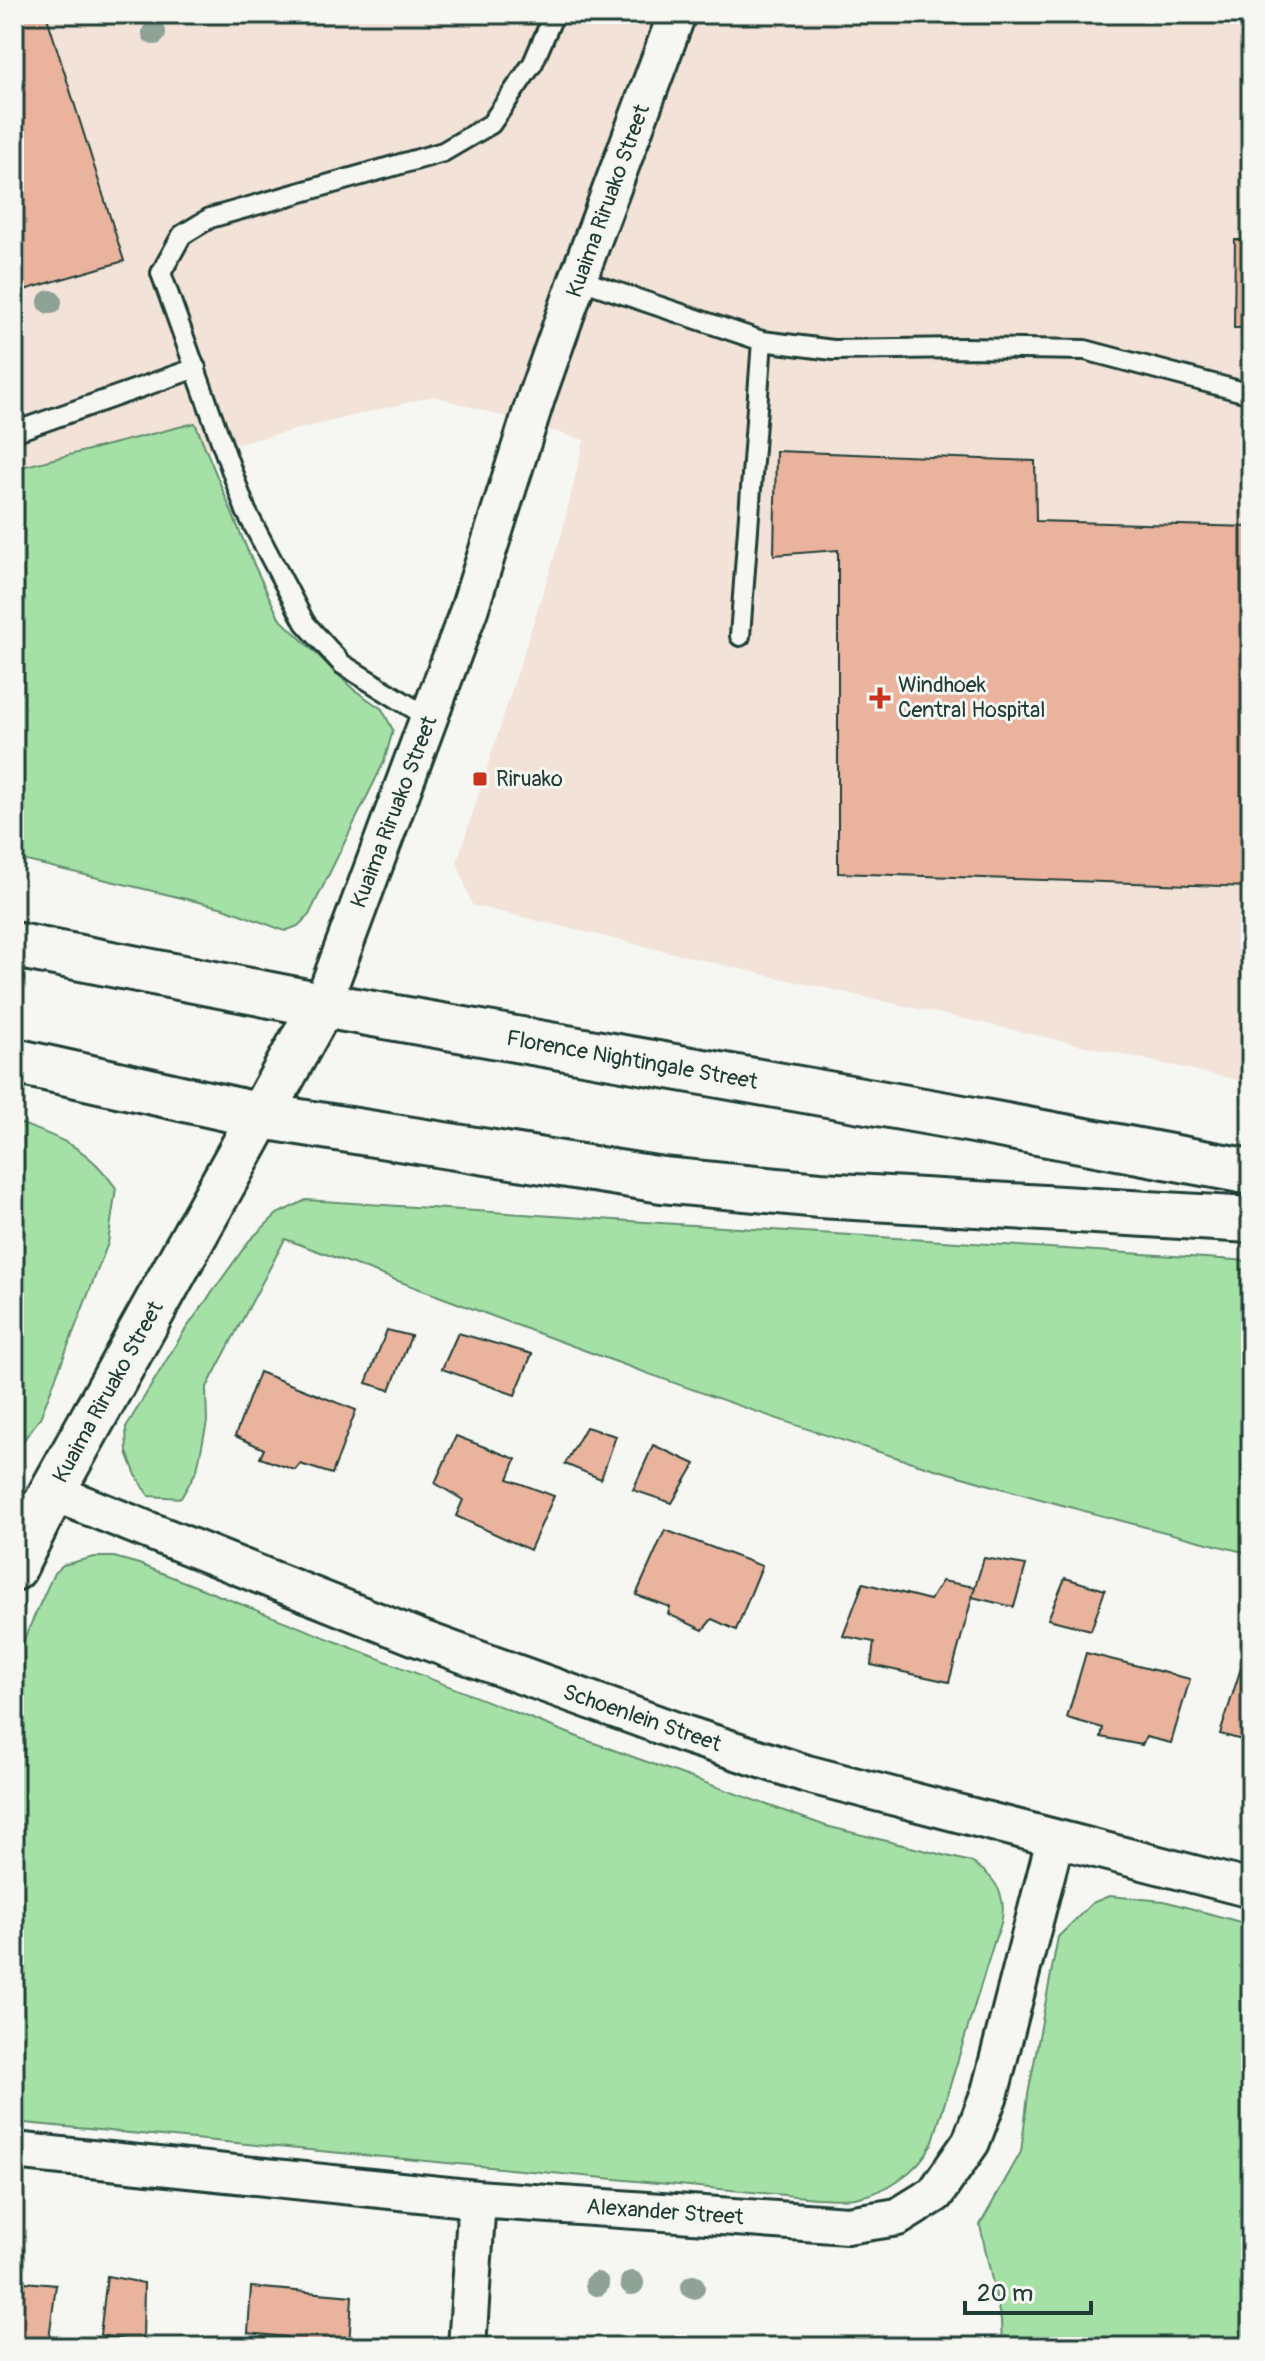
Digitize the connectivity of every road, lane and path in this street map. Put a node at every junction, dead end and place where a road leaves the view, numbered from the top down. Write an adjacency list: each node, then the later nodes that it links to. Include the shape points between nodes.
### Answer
1 (554, 14): 5 (lane, via 533,63 491,124 443,152 210,218 182,235 161,273)
2 (677, 14): 3 (street, Kuaima Riruako Street)
3 (578, 279): 4 (lane); 9 (street, Kuaima Riruako Street)
4 (762, 341): 6 (lane, via 833,350 1085,350); 8 (lane)
5 (196, 368): 7 (lane); 9 (lane, via 246,511 305,623 342,664)
6 (1251, 394)
7 (14, 432)
8 (740, 636)
9 (429, 718): 11 (street, Kuaima Riruako Street)
10 (14, 945): 11 (main road, Florence Nightingale Street)
11 (322, 1005): 13 (main road, Kuaima Riruako Street); 14 (main road, Florence Nightingale Street)
12 (14, 1061): 13 (main road)
13 (262, 1116): 15 (main road, via 662,1180 820,1195); 16 (main road, Kuaima Riruako Street)
14 (1251, 1172)
15 (1251, 1220)
16 (33, 1500): 17 (main road, Kuaima Riruako Street); 18 (street, Schoenlein Street, via 684,1734 807,1774)
17 (14, 1568)
18 (1055, 1840): 19 (street, Schoenlein Street); 21 (street, Alexander Street, via 990,2092 971,2142 935,2194 898,2217 847,2225)
19 (1251, 1889)
20 (14, 2151): 21 (street, Alexander Street)
21 (477, 2199): 22 (street)
22 (467, 2347)

